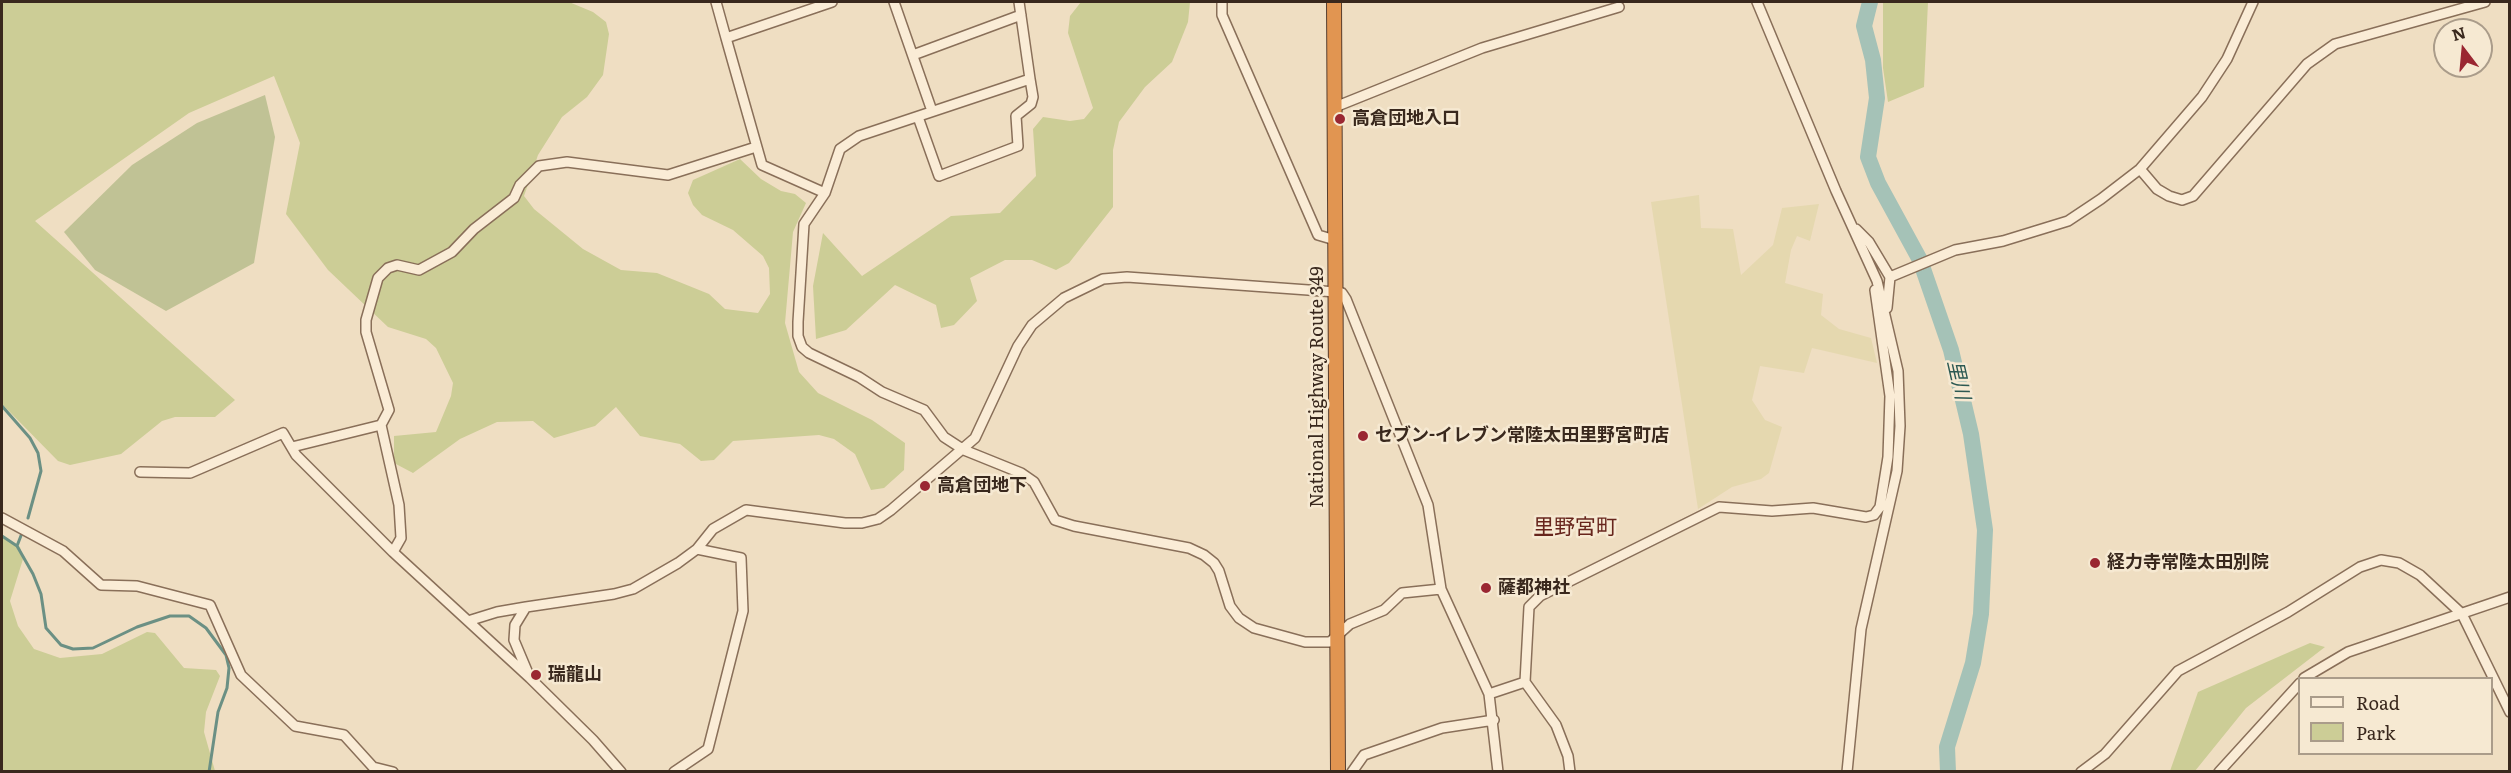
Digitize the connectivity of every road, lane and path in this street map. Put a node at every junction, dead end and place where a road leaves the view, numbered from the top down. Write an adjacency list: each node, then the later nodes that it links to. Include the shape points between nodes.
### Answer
1 (716, 2): 12 (street)
2 (832, 2): 12 (street)
3 (894, 2): 13 (street)
4 (1019, 2): 11 (street)
5 (1222, 2): 22 (street, via 1222,15 1313,225 1318,235)
6 (1334, 2): 15 (highway, National Highway Route 349)
7 (1757, 2): 21 (street)
8 (2253, 2): 19 (street, via 2227,59 2202,97)
9 (2485, 2): 19 (street, via 2335,44 2307,64 2193,196 2182,200 2169,196 2157,189)
10 (1618, 7): 15 (street, via 1482,48 1340,105)
11 (1021, 15): 13 (street); 14 (street)
12 (726, 38): 18 (street)
13 (913, 55): 16 (street)
14 (1030, 79): 16 (street); 17 (street, via 1031,104 1016,116 1018,146 939,176)
15 (1334, 104): 22 (highway, National Highway Route 349)
16 (932, 111): 17 (street)
17 (918, 117): 20 (street, via 847,142 840,150)
18 (756, 147): 20 (street, via 762,165 769,170); 27 (street, via 668,175 567,162 539,166 520,185 514,198 452,252 419,270 398,265 388,268 378,278 366,320 389,410)
19 (2140, 169): 24 (street, via 2068,221 2003,241 1955,250)
20 (825, 193): 29 (street, via 804,224 798,322 802,347 882,393 924,410 944,437)
21 (1850, 223): 23 (street); 24 (street)
22 (1335, 240): 25 (highway, National Highway Route 349)
23 (1874, 276): 26 (street); 32 (street, via 1890,396 1888,457)
24 (1894, 276): 26 (street)
25 (1336, 292): 29 (street, via 1127,277 1103,279 1064,298 1032,325 1018,346 975,438); 36 (street, via 1346,299 1428,505); 41 (highway, National Highway Route 349)
26 (1886, 316): 31 (street, via 1898,371)
27 (381, 425): 28 (street); 35 (street, via 399,505 401,538)
28 (292, 447): 30 (street, via 283,433 190,472); 35 (street)
29 (964, 450): 34 (street, via 878,519 845,523 746,510 713,529); 41 (street, via 1034,482 1055,520 1189,548 1204,555 1219,571 1230,606 1254,628 1305,642 1330,642)
30 (140, 472)
31 (1897, 476): 32 (street); 58 (street, via 1861,629)
32 (1880, 507): 46 (street, via 1874,515 1866,517 1813,508 1772,511 1719,507 1540,596 1529,607)
33 (2, 518): 51 (street, via 63,551 101,585 137,586 210,605 241,675 295,726 344,735 374,767)
34 (697, 549): 38 (street, via 633,589); 53 (street, via 741,558 743,611 708,749)
35 (393, 552): 40 (street)
36 (1441, 589): 41 (street, via 1402,593 1384,610 1350,624); 48 (street)
37 (2510, 597): 39 (street)
38 (526, 607): 40 (street); 45 (street, via 515,625 514,640)
39 (2462, 614): 42 (street, via 2348,652); 44 (street); 59 (street, via 2420,575 2399,563 2381,560 2360,567 2288,612 2178,671 2105,754)
40 (468, 621): 45 (street)
41 (1338, 637): 54 (highway, National Highway Route 349)
42 (2306, 677)
43 (2493, 677): 49 (street)
44 (2493, 677)
45 (530, 678): 52 (street)
46 (1525, 682): 48 (street); 57 (street, via 1556,725)
47 (2298, 685): 60 (street)
48 (1489, 694): 50 (street)
49 (2510, 712)
50 (1494, 720): 55 (street, via 1442,728 1364,755); 56 (street)
51 (393, 771)
52 (621, 771)
53 (674, 771)
54 (1338, 771)
55 (1352, 771)
56 (1498, 771)
57 (1570, 771)
58 (1846, 771)
59 (2081, 771)
60 (2219, 771)

